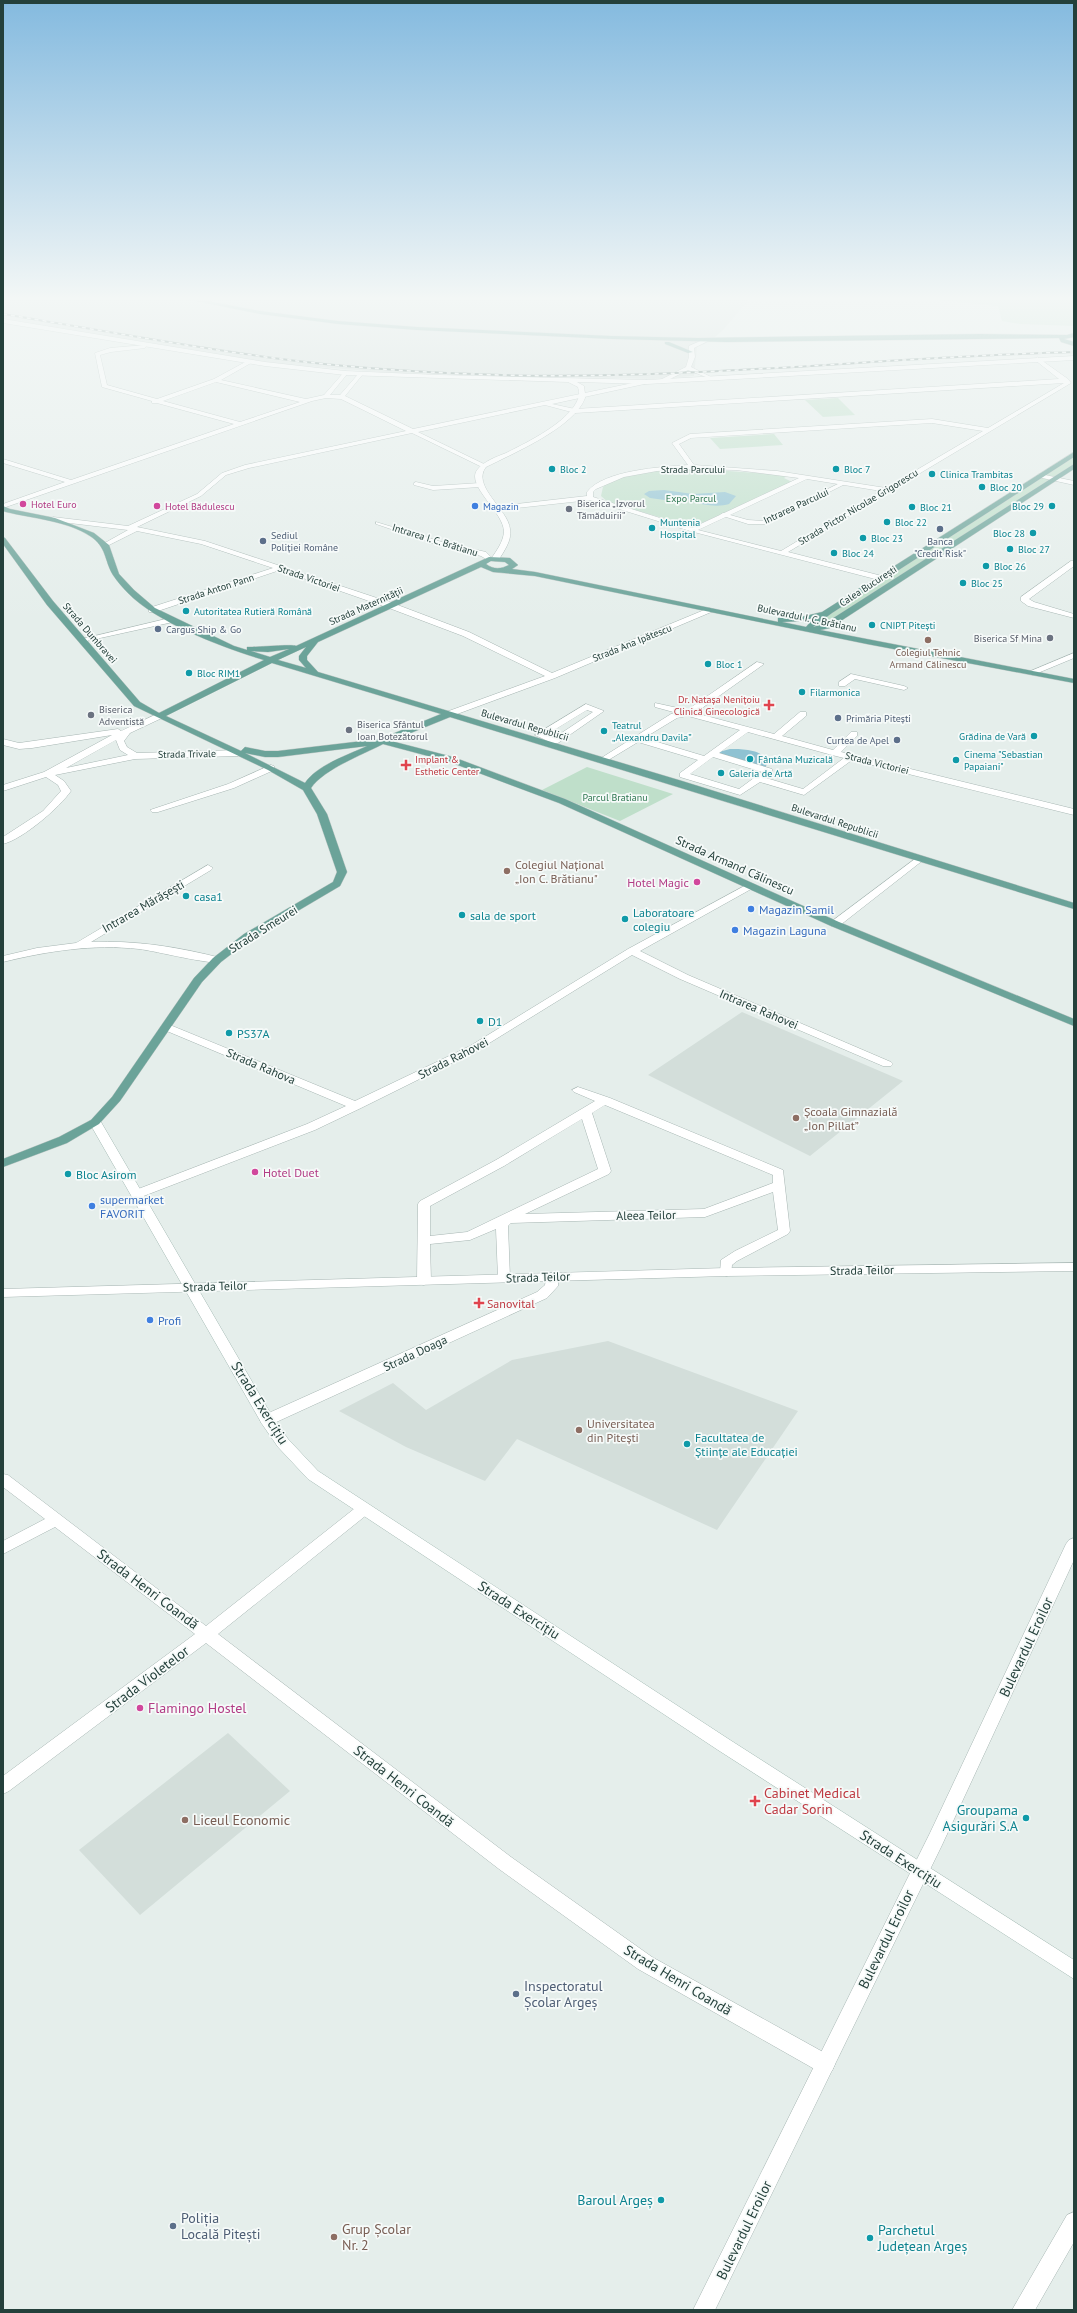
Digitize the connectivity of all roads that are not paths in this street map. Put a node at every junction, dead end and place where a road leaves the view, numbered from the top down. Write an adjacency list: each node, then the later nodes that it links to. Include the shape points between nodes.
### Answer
1 (169, 406): 10 (street)
2 (291, 406): 10 (street)
3 (361, 406): 11 (street)
4 (528, 406): 11 (street)
5 (554, 406): 9 (street)
6 (577, 406): 9 (street)
7 (656, 406): 9 (street)
8 (1028, 406): 12 (street, Strada Pictor Nicolae Grigorescu)
9 (575, 411): 15 (street, via 557,426)
10 (239, 424): 21 (street)
11 (413, 430): 15 (street); 33 (street, via 233,470 218,478 199,495)
12 (988, 430): 17 (street, via 932,421 690,436 674,443); 26 (street, Strada Pictor Nicolae Grigorescu)
13 (1074, 454): 19 (main road, Calea București)
14 (3, 461): 21 (street)
15 (484, 466): 25 (street, via 478,476)
16 (1074, 466): 20 (main road, Calea București)
17 (692, 467): 18 (street, Strada Parcului); 27 (street, Strada Parcului, via 628,473 594,488 590,492)
18 (808, 476): 22 (street, Strada Parcului); 30 (street)
19 (1040, 476): 20 (street); 48 (main road, Calea București)
20 (1055, 479): 23 (street); 53 (main road, Calea București)
21 (70, 482): 29 (street)
22 (844, 483): 26 (street, Strada Parcului); 30 (street, Intrarea Parcului, via 764,522 748,522)
23 (1074, 483)
24 (416, 484): 25 (street, via 432,488)
25 (480, 485): 28 (street)
26 (884, 490): 38 (street, Strada Pictor Nicolae Grigorescu)
27 (590, 498): 28 (street); 34 (street)
28 (498, 508): 37 (street, via 507,526)
29 (4, 510): 31 (main road)
30 (723, 515): 34 (street)
31 (53, 519): 33 (street, Strada Victoriei); 36 (main road, via 92,534)
32 (378, 523): 39 (street, Intrarea I. C. Brătianu, via 440,544 483,554)
33 (133, 529): 36 (street); 43 (street, Strada Victoriei, via 203,542)
34 (692, 530): 38 (street)
35 (3, 539): 60 (main road, Strada Dumbravei, via 50,603)
36 (105, 545): 50 (main road, Bulevardul Republicii, via 116,574 131,592)
37 (503, 549): 39 (street); 40 (street)
38 (780, 554): 48 (street)
39 (489, 560): 40 (main road); 44 (main road, Strada Maternității); 45 (main road, via 482,566)
40 (507, 560): 42 (main road, Bulevardul I. C. Brătianu)
41 (1074, 563): 54 (street, via 1024,599 1031,604)
42 (514, 565): 46 (main road); 47 (main road, Bulevardul I. C. Brătianu)
43 (280, 568): 49 (street, Strada Victoriei); 50 (street, Strada Anton Pann)
44 (469, 570): 45 (main road); 49 (main road, Strada Maternității)
45 (493, 570): 46 (main road)
46 (501, 570): 47 (main road, Bulevardul I. C. Brătianu)
47 (535, 574): 51 (main road, Bulevardul I. C. Brătianu)
48 (879, 578): 52 (main road, Calea București)
49 (392, 606): 58 (main road, Strada Maternității); 67 (street, Strada Victoriei, via 466,634)
50 (152, 610): 56 (main road, Bulevardul Republicii)
51 (712, 610): 55 (main road, Bulevardul I. C. Brătianu); 67 (street, Strada Ana Ipătescu)
52 (828, 611): 55 (main road, via 789,620); 57 (main road, Calea București, via 812,623)
53 (844, 614): 57 (main road, Calea București, via 827,626); 59 (main road, via 843,628)
54 (1074, 616)
55 (751, 618): 57 (main road, Bulevardul I. C. Brătianu)
56 (170, 620): 60 (street); 61 (main road, Bulevardul Republicii)
57 (808, 630): 59 (main road, Bulevardul I. C. Brătianu)
58 (318, 639): 61 (main road, via 276,649); 63 (main road, Strada Maternității); 66 (main road, via 303,656 303,660)
59 (851, 639): 65 (main road, Bulevardul I. C. Brătianu)
60 (82, 640): 76 (main road, Strada Dumbravei, via 137,704)
61 (231, 648): 63 (main road, Bulevardul Republicii)
62 (1074, 655): 65 (street)
63 (271, 660): 66 (main road, Bulevardul Republicii); 76 (main road, Strada Maternității)
64 (760, 664): 73 (street)
65 (1030, 673): 68 (main road, Bulevardul I. C. Brătianu)
66 (316, 674): 74 (main road, Bulevardul Republicii)
67 (552, 676): 74 (street, Strada Ana Ipătescu)
68 (1074, 681)
69 (842, 684): 70 (street, via 854,676)
70 (904, 688)
71 (658, 705): 73 (street, Strada Victoriei)
72 (592, 709): 83 (street)
73 (689, 713): 78 (street, Strada Victoriei); 84 (street, via 674,716)
74 (449, 714): 85 (main road); 92 (main road, Bulevardul Republicii)
75 (803, 714): 82 (street)
76 (159, 716): 77 (main road, Strada Dumbravei); 79 (street, Strada Trivale)
77 (176, 724): 81 (main road, Strada Smeurei)
78 (747, 729): 82 (street, Strada Victoriei); 90 (street)
79 (127, 731): 86 (street, via 32,745 19,746); 89 (street, via 120,741 123,748); 94 (street, Strada Trivale)
80 (854, 734): 88 (street)
81 (204, 736): 85 (main road, via 265,754); 87 (main road, Strada Smeurei)
82 (776, 737): 88 (street, Strada Victoriei)
83 (547, 738)
84 (637, 739): 90 (street); 92 (street)
85 (382, 741): 97 (main road, via 318,775); 103 (main road, Strada Armand Călinescu, via 450,759 562,801)
86 (3, 742)
87 (238, 753): 89 (street, Strada Trivale); 93 (main road, Strada Smeurei)
88 (835, 753): 91 (street, Strada Victoriei)
89 (135, 756): 94 (street, Strada Trivale)
90 (708, 756): 95 (street, via 769,771); 95 (street, via 683,774 740,792)
91 (850, 756): 95 (street, via 804,792); 99 (street, Strada Victoriei)
92 (602, 760): 101 (main road, Bulevardul Republicii)
93 (271, 768): 97 (main road, Strada Smeurei); 98 (street, via 231,786)
94 (47, 774): 96 (street, Strada Trivale); 100 (street, via 66,791 37,819)
95 (758, 778)
96 (3, 788)
97 (307, 788): 109 (main road, Strada Smeurei, via 316,801 334,846 340,864 341,878 328,890 248,936)
98 (155, 810)
99 (1074, 812)
100 (3, 841)
101 (919, 859): 104 (main road, Bulevardul Republicii); 105 (street)
102 (208, 868): 106 (street, Intrarea Mărășești)
103 (750, 886): 105 (main road, Strada Armand Călinescu); 107 (street, Strada Rahovei)
104 (1074, 906)
105 (835, 924): 110 (main road, Strada Armand Călinescu)
106 (79, 944): 108 (street); 109 (street, via 138,946)
107 (632, 951): 112 (street, Intrarea Rahovei, via 684,977); 115 (street, Strada Rahovei, via 474,1048)
108 (5, 956)
109 (216, 960): 111 (main road, Strada Smeurei, via 198,980)
110 (1074, 1023)
111 (166, 1027): 115 (street, Strada Rahova); 117 (main road, Strada Smeurei, via 116,1099)
112 (887, 1064)
113 (578, 1090): 114 (street)
114 (606, 1100): 116 (street); 119 (street, via 779,1173)
115 (357, 1106): 120 (street, Strada Rahovei, via 279,1141)
116 (586, 1113): 121 (street, Aleea Teilor, via 605,1171); 122 (street, via 430,1199 424,1204 423,1210)
117 (95, 1122): 118 (main road, Strada Smeurei, via 64,1140); 120 (street, Strada Exercițiu)
118 (3, 1163)
119 (779, 1186): 121 (street, Aleea Teilor, via 705,1213); 124 (street, via 784,1231 772,1240 732,1257 726,1263)
120 (137, 1194): 128 (street, Strada Exercițiu)
121 (508, 1219): 122 (street, Aleea Teilor, via 470,1236); 126 (street, via 502,1225)
122 (423, 1241): 127 (street)
123 (1074, 1267): 124 (street, Strada Teilor)
124 (726, 1272): 125 (street, Strada Teilor)
125 (552, 1277): 126 (street, Strada Teilor); 130 (street, Strada Doaga, via 551,1286 542,1295)
126 (504, 1278): 127 (street, Strada Teilor)
127 (424, 1281): 128 (street, Strada Teilor)
128 (190, 1287): 129 (street, Strada Teilor); 130 (street, Strada Exercițiu)
129 (3, 1293)
130 (267, 1420): 132 (street, Strada Exercițiu, via 283,1443 308,1470)
131 (3, 1479): 133 (street, Strada Henri Coandă)
132 (364, 1509): 136 (street, Strada Violetelor); 138 (street, Strada Exercițiu)
133 (56, 1520): 135 (street); 136 (street, Strada Henri Coandă)
134 (1074, 1544): 138 (street, Bulevardul Eroilor)
135 (3, 1548)
136 (207, 1634): 137 (street, Strada Violetelor); 140 (street, Strada Henri Coandă, via 504,1863 645,1963)
137 (3, 1786)
138 (920, 1870): 139 (street, Strada Exercițiu); 140 (street, Bulevardul Eroilor)
139 (1074, 1970)
140 (825, 2064): 142 (street, Bulevardul Eroilor)
141 (1074, 2222): 143 (street)
142 (704, 2310)
143 (1023, 2310)

